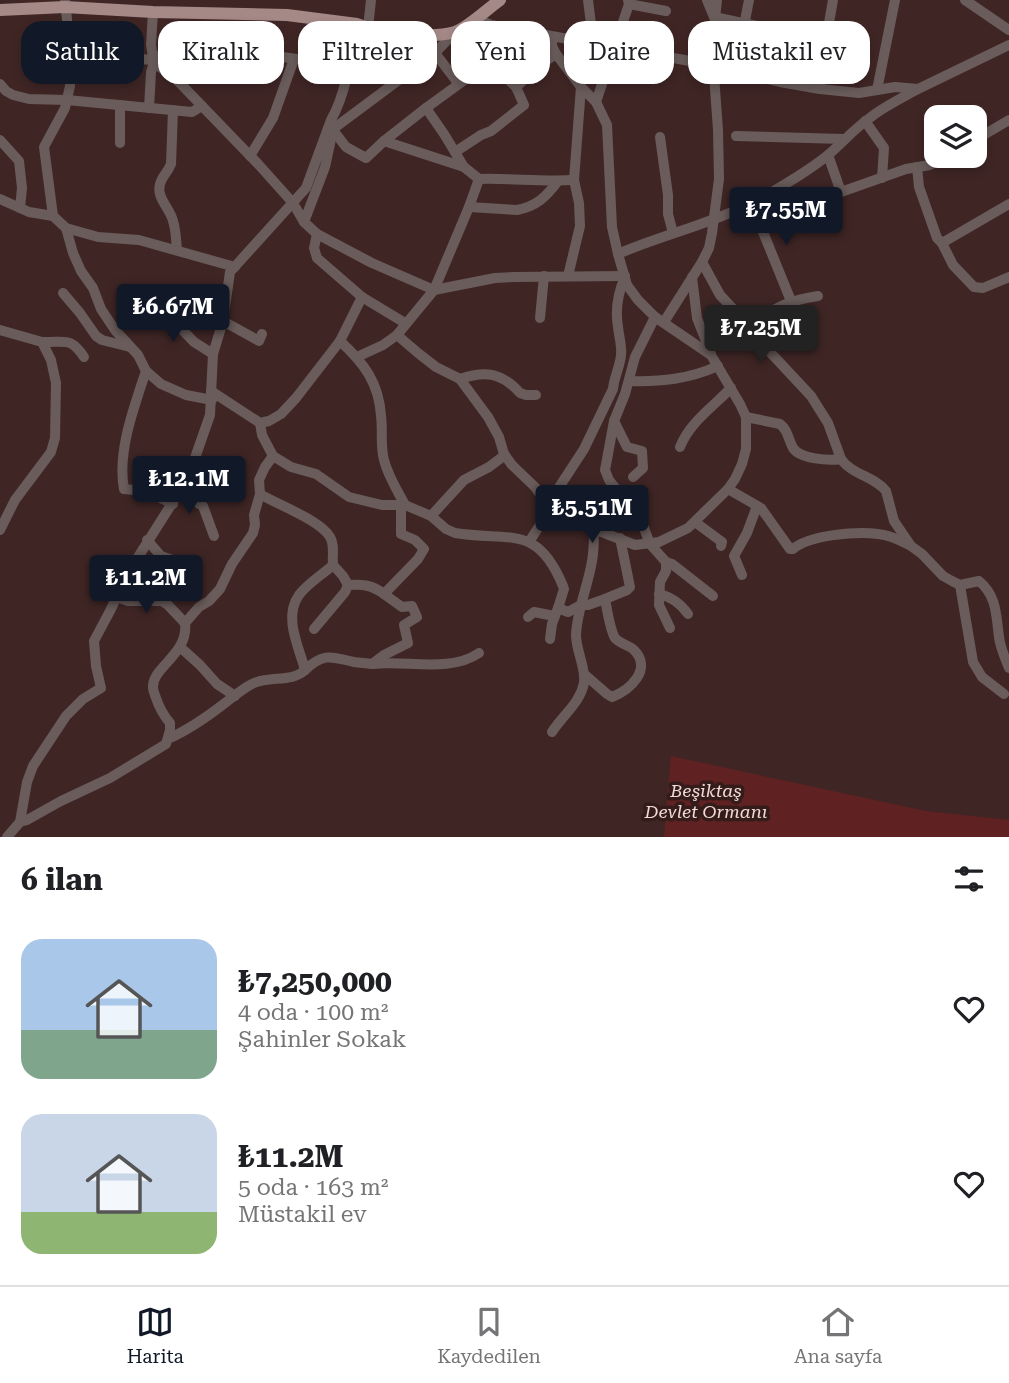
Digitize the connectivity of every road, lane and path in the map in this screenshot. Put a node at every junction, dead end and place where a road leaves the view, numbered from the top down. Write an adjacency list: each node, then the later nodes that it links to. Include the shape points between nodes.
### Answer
1 (371, 0): 19 (street)
2 (500, 0): 17 (main road)
3 (588, 0): 21 (street)
4 (708, 0): 16 (street)
5 (717, 0): 16 (street)
6 (749, 0): 25 (street)
7 (833, 0): 26 (street)
8 (895, 0): 54 (street)
9 (965, 0): 27 (street)
10 (630, 1): 14 (street); 22 (street)
11 (65, 4): 13 (main road); 15 (main road)
12 (187, 6): 15 (main road); 18 (main road)
13 (0, 10)
14 (666, 11)
15 (153, 12): 37 (street)
16 (714, 17): 23 (street); 24 (street)
17 (476, 18): 20 (main road); 29 (street)
18 (328, 21)
19 (365, 21)
20 (472, 21)
21 (591, 21)
22 (623, 21)
23 (714, 21)
24 (739, 21)
25 (745, 21)
26 (829, 21)
27 (1009, 30)
28 (451, 37): 32 (street)
29 (552, 37): 30 (street); 33 (street)
30 (564, 39)
31 (1009, 45): 53 (street)
32 (437, 51)
33 (556, 54): 50 (street); 51 (street)
34 (437, 56): 39 (street)
35 (144, 59): 37 (street)
36 (294, 59): 37 (street); 38 (street); 74 (street, via 273,118)
37 (153, 60): 58 (street); 59 (street)
38 (298, 60)
39 (451, 74)
40 (0, 84): 55 (street, via 18,97)
41 (70, 84): 55 (street)
42 (344, 84): 64 (street)
43 (393, 84): 64 (street)
44 (457, 84): 60 (street)
45 (512, 84): 50 (street)
46 (602, 84): 56 (street)
47 (714, 84): 89 (street, via 719,179)
48 (791, 84): 52 (street)
49 (821, 84): 52 (street)
50 (516, 88): 72 (street, via 524,105)
51 (581, 88): 56 (street); 80 (street)
52 (820, 89): 54 (street)
53 (918, 89): 54 (street); 63 (street)
54 (877, 90)
55 (67, 100): 57 (street); 88 (street, via 44,147)
56 (596, 102): 96 (street, via 607,125 612,227)
57 (120, 105): 59 (street); 71 (street)
58 (202, 106): 61 (street, via 192,112); 74 (street)
59 (149, 108): 61 (street)
60 (426, 108): 70 (street); 72 (street)
61 (173, 110): 95 (street, via 171,164 159,189 174,221)
62 (1009, 120): 65 (street)
63 (865, 121): 68 (street); 78 (street, via 884,148)
64 (329, 132): 70 (street, via 366,158); 84 (street, via 306,188); 90 (street, via 325,167)
65 (987, 133)
66 (660, 136): 92 (street)
67 (736, 136): 68 (street)
68 (844, 139): 73 (street)
69 (0, 140): 87 (street, via 19,161)
70 (384, 141): 76 (street)
71 (120, 143)
72 (456, 152): 76 (street)
73 (828, 155): 78 (street, via 841,192); 83 (street)
74 (250, 156): 84 (street)
75 (924, 165): 77 (street)
76 (464, 167): 79 (street)
77 (917, 167): 78 (street); 94 (street, via 919,187)
78 (882, 178)
79 (479, 179): 81 (street); 86 (street)
80 (574, 180): 81 (street); 100 (street, via 580,226)
81 (558, 181): 86 (street, via 535,205 524,209)
82 (0, 200): 87 (street)
83 (753, 202): 89 (street); 108 (street)
84 (293, 204): 90 (street); 98 (street)
85 (1009, 204): 94 (street)
86 (469, 207): 104 (street)
87 (20, 208): 88 (street)
88 (53, 216): 91 (street)
89 (713, 220): 92 (street); 97 (street)
90 (304, 222): 93 (street)
91 (66, 228): 95 (street); 120 (street, via 101,309)
92 (673, 233): 96 (street)
93 (317, 234): 104 (street); 107 (street, via 317,258)
94 (942, 243): 103 (street, via 953,265 974,287)
95 (177, 250): 98 (street)
96 (618, 254): 101 (street)
97 (702, 262): 102 (street); 114 (street, via 720,295)
98 (234, 267): 112 (street)
99 (544, 276): 100 (street); 104 (street, via 495,278); 110 (street)
100 (568, 276): 101 (street)
101 (625, 276): 111 (street, via 631,292); 130 (street, via 618,297 621,358)
102 (692, 277): 111 (street); 122 (street, via 697,318)
103 (1009, 277)
104 (434, 290): 113 (street)
105 (63, 293): 120 (street, via 99,338)
106 (818, 296): 108 (street)
107 (362, 297): 113 (street); 118 (street)
108 (791, 301): 114 (street)
109 (152, 305): 121 (street)
110 (540, 318)
111 (659, 320): 122 (street); 128 (street, via 633,363)
112 (223, 321): 116 (street, via 259,341); 121 (street)
113 (405, 323): 117 (street)
114 (752, 328): 140 (street, via 811,396 828,423)
115 (0, 330): 119 (street)
116 (262, 334)
117 (397, 335): 124 (street); 127 (street, via 436,367)
118 (340, 341): 124 (street); 136 (street, via 281,414)
119 (41, 342): 123 (street, via 67,341); 152 (street, via 51,360 55,383 55,438 51,452 15,500)
120 (131, 348): 126 (street)
121 (213, 354): 133 (street)
122 (711, 355): 125 (street)
123 (84, 357)
124 (357, 357): 146 (street, via 378,396 383,458)
125 (718, 366): 128 (street, via 683,378); 129 (street)
126 (146, 371): 133 (street, via 186,395); 145 (street, via 132,414 121,478 124,489 146,492)
127 (460, 379): 132 (street, via 487,374 504,379 520,393); 138 (street, via 488,417)
128 (629, 381): 131 (street)
129 (731, 388): 134 (street); 137 (street, via 695,422)
130 (613, 389): 131 (street); 148 (street)
131 (625, 394): 135 (street)
132 (536, 395)
133 (211, 396): 136 (street); 142 (street, via 210,415)
134 (746, 417): 140 (street, via 785,427 798,453); 143 (street, via 744,456)
135 (614, 421): 141 (street, via 627,447 642,451 643,468); 157 (street, via 605,470 641,520)
136 (260, 423): 139 (street)
137 (680, 447)
138 (505, 455): 148 (street); 149 (street, via 464,480)
139 (273, 456): 144 (street, via 259,480); 146 (street, via 316,474 349,497)
140 (841, 459): 159 (street, via 883,487 894,521)
141 (633, 477)
142 (183, 486): 145 (street); 153 (street, via 203,506)
143 (728, 489): 147 (street); 150 (street)
144 (260, 494): 162 (street, via 306,518 330,537); 175 (street, via 253,533 220,589)
145 (173, 504): 155 (street)
146 (403, 505): 149 (street); 166 (street, via 401,534 424,549)
147 (757, 506): 159 (street, via 790,549 855,533 877,533); 163 (street, via 734,556)
148 (551, 508): 151 (street); 156 (street)
149 (431, 516): 156 (street, via 455,533)
150 (695, 522): 157 (street); 158 (street, via 722,542)
151 (594, 529): 154 (street); 171 (street)
152 (0, 530)
153 (214, 536)
154 (620, 538): 157 (street, via 635,545); 170 (street, via 630,587)
155 (147, 540): 160 (street, via 161,556); 169 (street)
156 (529, 542): 172 (street, via 552,562 562,582)
157 (650, 544): 161 (street)
158 (721, 546)
159 (911, 546): 165 (street, via 943,576)
160 (178, 562)
161 (666, 562): 167 (street); 168 (street)
162 (333, 565): 164 (street); 183 (street, via 300,593 293,611 292,624)
163 (742, 575)
164 (348, 585): 166 (street, via 374,586); 177 (street)
165 (960, 585): 182 (street, via 979,581 986,586 996,608 999,639); 185 (street, via 973,663 982,677)
166 (384, 594): 181 (street, via 402,607 412,606 417,617 404,625 408,643)
167 (659, 594): 173 (street, via 681,604); 176 (street)
168 (713, 596)
169 (117, 597): 175 (street, via 162,601); 189 (street, via 94,641 101,688 66,716 33,766)
170 (605, 599): 171 (street); 184 (street, via 615,638 637,653 642,669 634,682 612,697)
171 (581, 605): 172 (street); 184 (street, via 576,634)
172 (556, 612): 174 (street, via 534,612); 178 (street)
173 (688, 614)
174 (528, 617)
175 (186, 623): 179 (street)
176 (670, 628)
177 (314, 629)
178 (550, 639)
179 (180, 647): 186 (street); 188 (street, via 152,686 170,723)
180 (479, 653): 181 (street, via 457,662)
181 (372, 664): 183 (street, via 330,656)
182 (1009, 668)
183 (305, 670): 186 (street, via 300,675 262,680)
184 (584, 674): 187 (street, via 576,702)
185 (1004, 694)
186 (235, 696): 188 (street)
187 (552, 732)
188 (168, 739): 189 (street, via 110,778)
189 (20, 822): 190 (street)
190 (7, 837)

